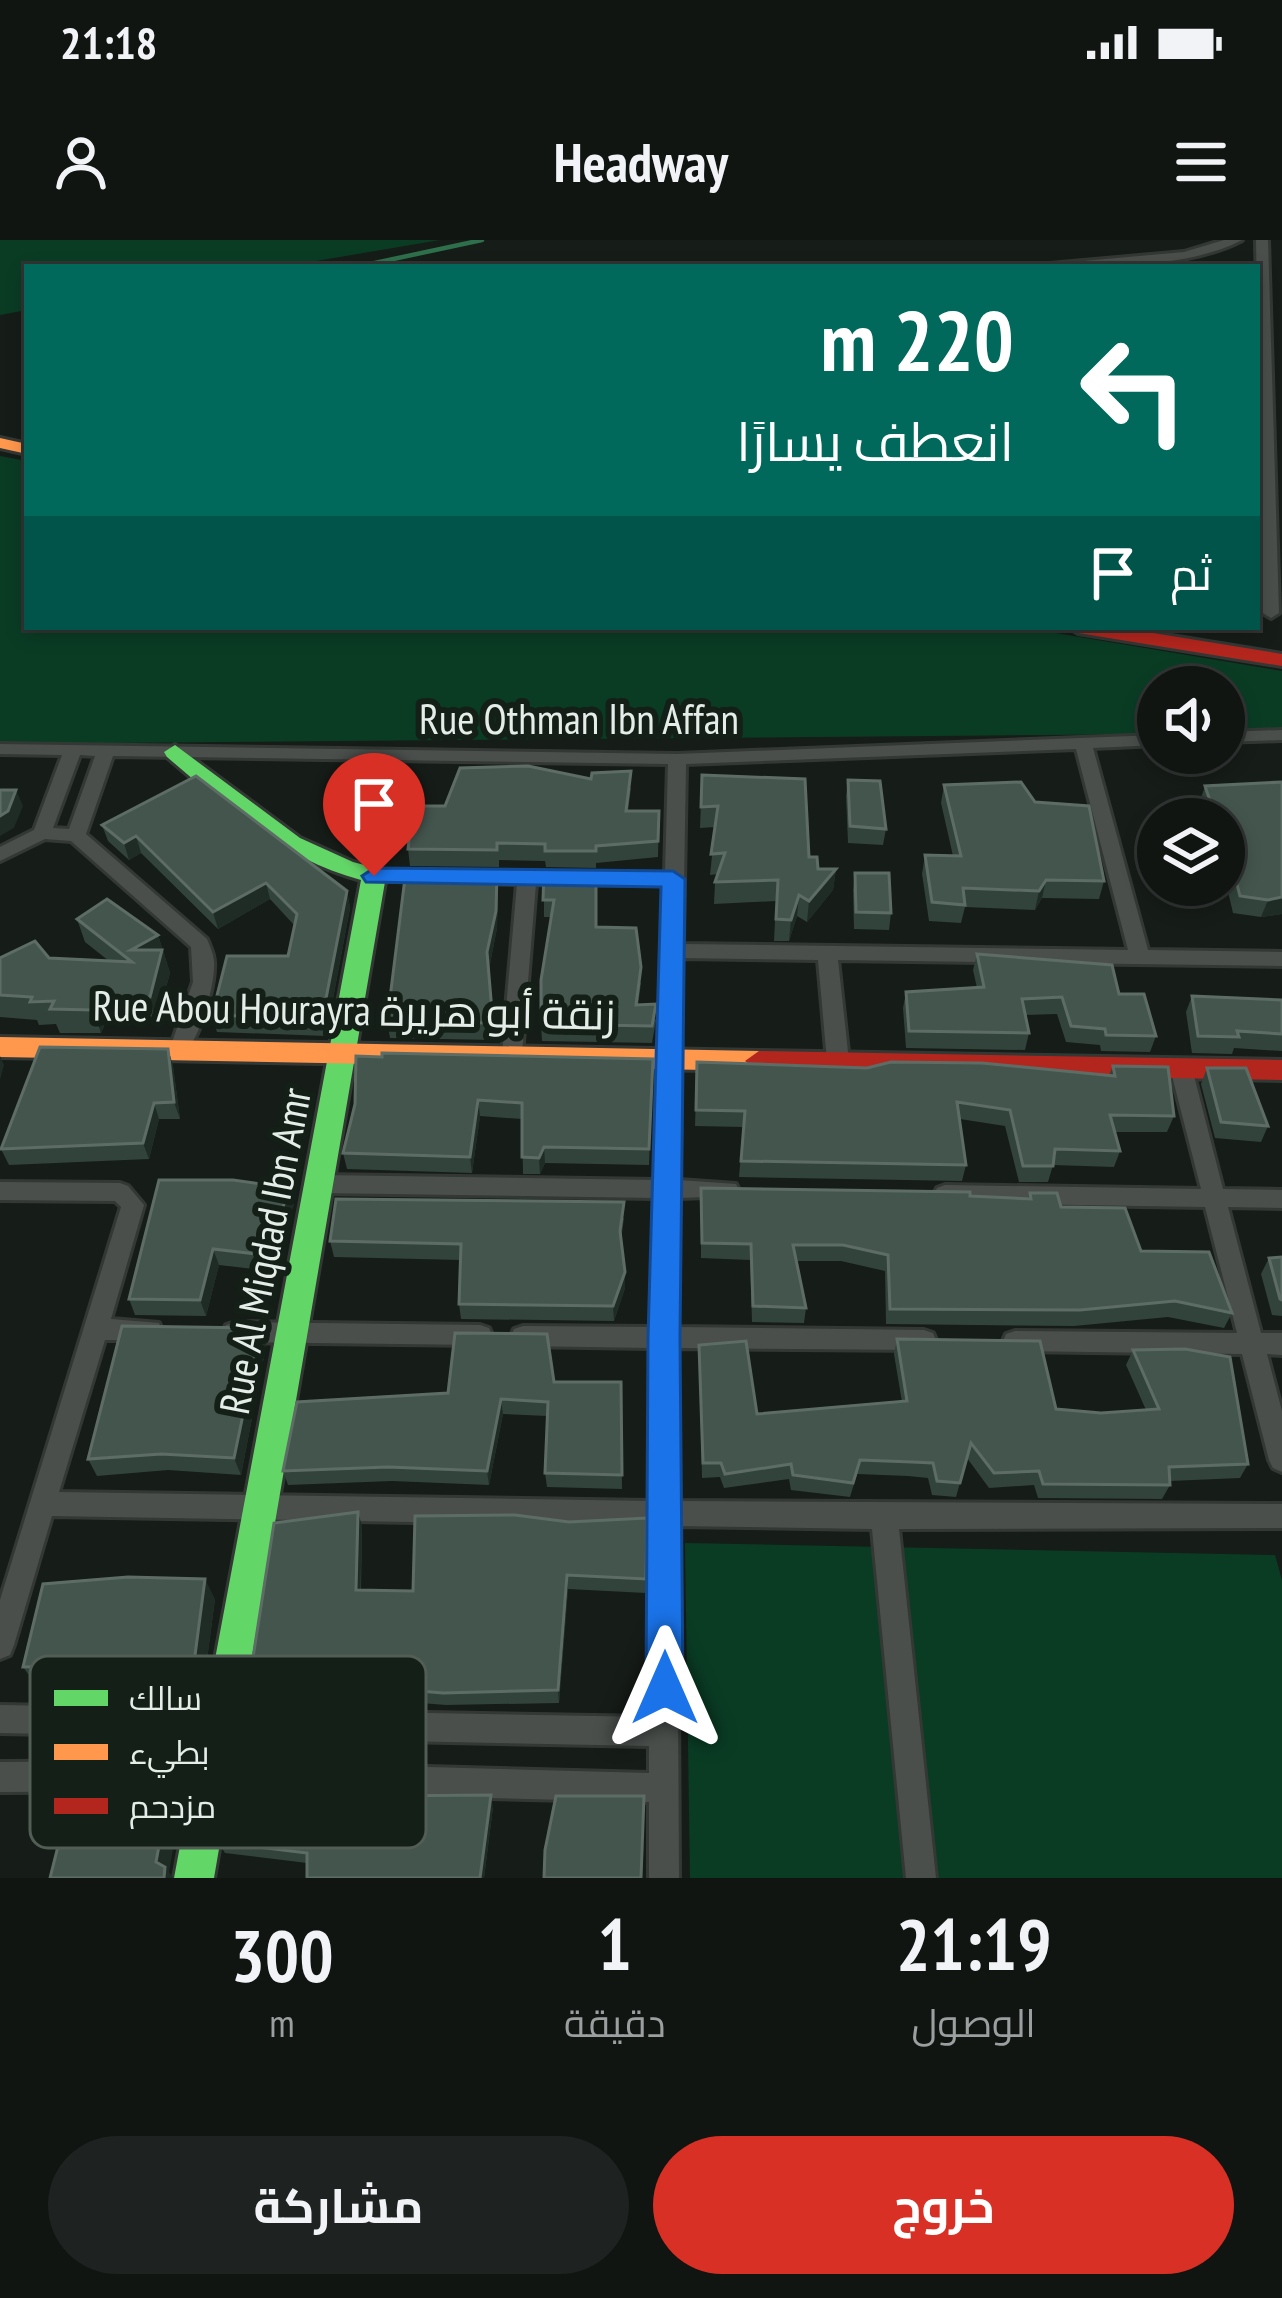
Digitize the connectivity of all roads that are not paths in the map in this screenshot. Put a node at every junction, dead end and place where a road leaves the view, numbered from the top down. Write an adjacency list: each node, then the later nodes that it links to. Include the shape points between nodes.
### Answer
1 (1236, 240): 3 (street, via 1185,255)
2 (1262, 240): 4 (street)
3 (1084, 264)
4 (1261, 317): 5 (street); 6 (street)
5 (1282, 319)
6 (1270, 524): 7 (street)
7 (1270, 613)
8 (1097, 630): 11 (main road)
9 (1216, 630): 10 (main road)
10 (1282, 641)
11 (1282, 660)
12 (1282, 735): 13 (street)
13 (1245, 736)
14 (1137, 741): 15 (street, Rue Othman Ibn Affan)
15 (1083, 743): 20 (street, Rue Othman Ibn Affan); 29 (street)
16 (0, 749): 17 (street, Rue Othman Ibn Affan)
17 (73, 750): 18 (street, Rue Othman Ibn Affan); 21 (street)
18 (106, 750): 19 (street, Rue Othman Ibn Affan); 22 (street)
19 (175, 752): 20 (street, Rue Othman Ibn Affan); 24 (main road, via 309,859)
20 (677, 759): 26 (street)
21 (41, 833): 22 (street); 23 (street)
22 (76, 835): 32 (street, via 204,951)
23 (0, 854)
24 (374, 876): 25 (street); 33 (main road, Rue Al Miqdad Ibn Amr)
25 (527, 877): 26 (street); 34 (street)
26 (673, 879): 27 (street)
27 (673, 951): 28 (street); 35 (street)
28 (827, 952): 29 (street); 36 (street)
29 (1139, 954): 30 (street)
30 (1282, 959)
31 (0, 1046): 32 (main road, Rue Abou Hourayra زنقة أبو هريرة)
32 (180, 1048): 33 (main road, Rue Abou Hourayra زنقة أبو هريرة)
33 (346, 1053): 34 (main road, Rue Abou Hourayra زنقة أبو هريرة); 39 (main road, Rue Al Miqdad Ibn Amr)
34 (512, 1054): 35 (main road, Rue Abou Hourayra زنقة أبو هريرة)
35 (670, 1058): 36 (main road, Rue Abou Hourayra زنقة أبو هريرة); 40 (street)
36 (838, 1061): 37 (main road, Rue Abou Hourayra زنقة أبو هريرة)
37 (1181, 1068): 38 (main road, Rue Abou Hourayra زنقة أبو هريرة); 44 (street)
38 (1282, 1070)
39 (321, 1184): 40 (street); 47 (main road, Rue Al Miqdad Ibn Amr)
40 (670, 1190): 42 (street); 48 (street)
41 (0, 1191): 46 (street, via 120,1192 131,1200)
42 (741, 1191)
43 (931, 1194): 44 (street)
44 (1215, 1198): 45 (street); 51 (street)
45 (1282, 1199)
46 (96, 1329): 47 (street); 54 (street)
47 (293, 1333): 48 (street); 55 (main road, Rue Al Miqdad Ibn Amr)
48 (664, 1337): 49 (street); 56 (street)
49 (947, 1340)
50 (995, 1341): 51 (street)
51 (1255, 1343): 52 (street); 53 (street)
52 (1282, 1344)
53 (1282, 1460)
54 (45, 1504): 55 (street); 59 (street)
55 (258, 1506): 56 (street); 60 (main road, Rue Al Miqdad Ibn Amr)
56 (665, 1513): 58 (street); 64 (street)
57 (1282, 1516): 58 (street)
58 (884, 1517): 72 (street)
59 (0, 1645)
60 (232, 1656)
61 (0, 1719): 62 (street)
62 (30, 1719)
63 (426, 1727): 64 (street)
64 (665, 1732): 68 (street)
65 (0, 1777): 66 (street)
66 (30, 1777)
67 (426, 1781): 68 (street)
68 (666, 1788): 71 (street)
69 (199, 1848): 70 (main road, Rue Al Miqdad Ibn Amr)
70 (194, 1878)
71 (664, 1878)
72 (921, 1878)

